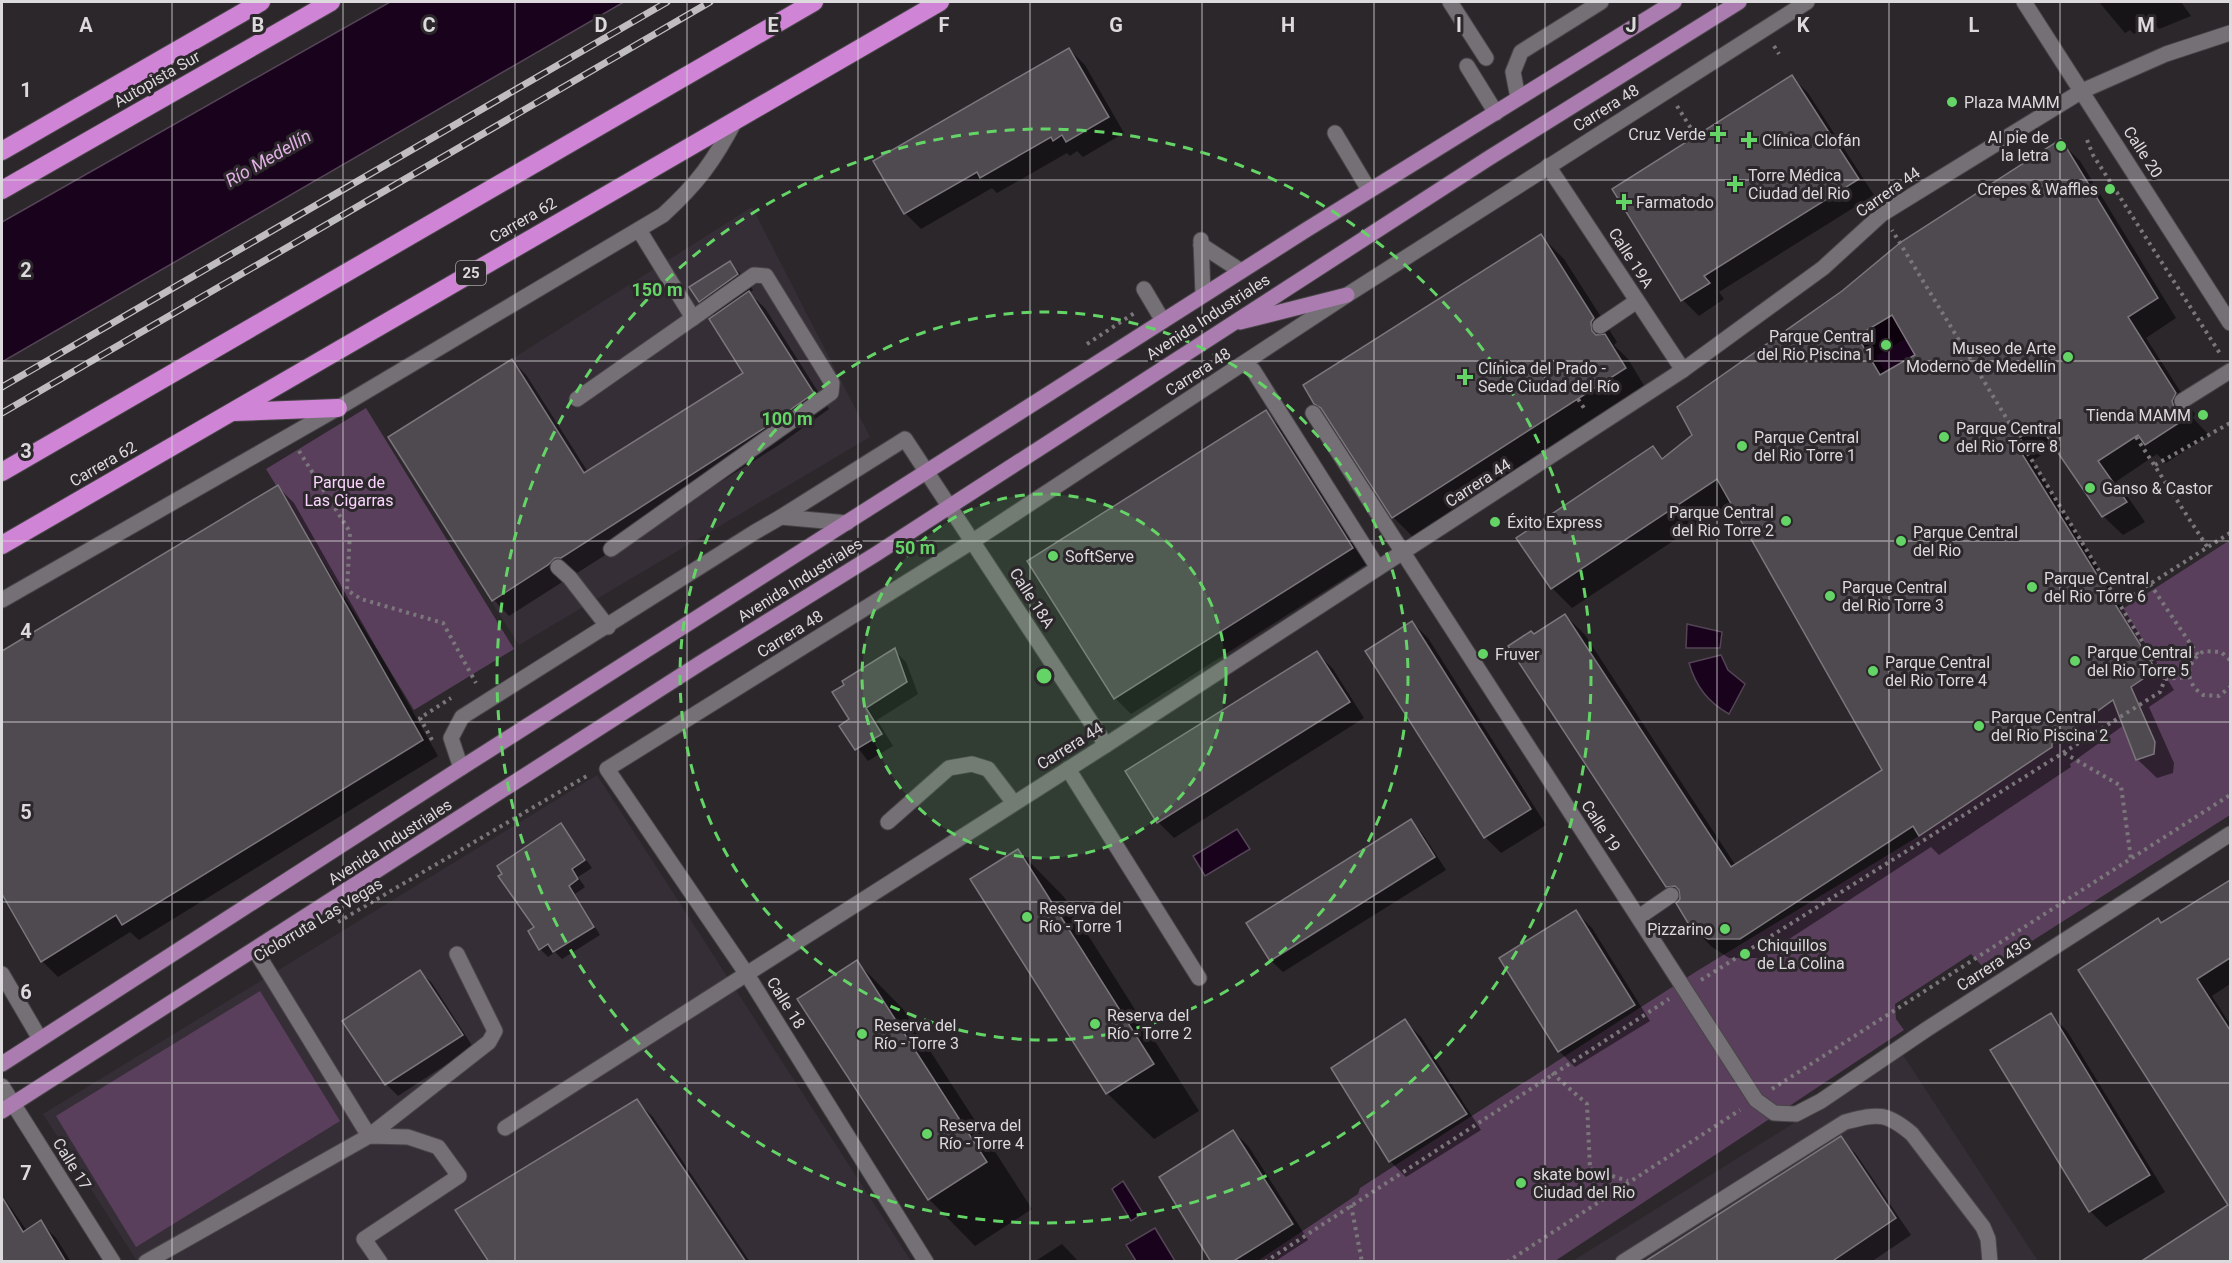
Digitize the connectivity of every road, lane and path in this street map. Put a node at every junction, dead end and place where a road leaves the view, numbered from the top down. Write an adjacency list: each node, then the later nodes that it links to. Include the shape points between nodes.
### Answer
1 (261, 2): 20 (highway, Autopista Sur)
2 (331, 2): 22 (highway, Autopista Sur)
3 (814, 2): 49 (highway)
4 (939, 2): 17 (highway, Carrera 62 / 25)
5 (1450, 2): 12 (street)
6 (1601, 2): 15 (street, via 1521,52 1513,72)
7 (1674, 2): 15 (main road, Avenida Industriales)
8 (1738, 2): 34 (main road, Avenida Industriales)
9 (1807, 2): 21 (street, Carrera 48)
10 (2024, 2): 14 (street, Calle 20)
11 (2230, 33): 14 (street, Carrera 44, via 2166,54)
12 (1486, 58)
13 (1467, 66): 16 (street)
14 (2082, 91): 24 (street, Carrera 44); 33 (street, Calle 20)
15 (1518, 98): 16 (main road, Avenida Industriales)
16 (1496, 113): 23 (main road, Avenida Industriales)
17 (736, 119): 25 (street, via 715,160 690,189 663,215); 42 (highway, Carrera 62 / 25)
18 (1335, 133): 23 (street)
19 (2086, 136): 38 (path, via 2093,155)
20 (2, 151)
21 (1548, 166): 29 (street, Carrera 48); 30 (street, Calle 19A)
22 (2, 190)
23 (1370, 190): 26 (main road, Avenida Industriales)
24 (1882, 214): 37 (street, Carrera 44, via 1823,268); 63 (path)
25 (639, 230): 31 (street); 41 (street)
26 (1241, 272): 28 (main road, Avenida Industriales); 28 (street, via 1201,242)
27 (1144, 289): 32 (street)
28 (1203, 295): 32 (main road, Avenida Industriales)
29 (1347, 295): 34 (main road); 54 (street, Carrera 48)
30 (1637, 301): 35 (street); 37 (street, Calle 19A)
31 (693, 318): 39 (street); 57 (street, via 754,275 766,276 832,383 831,393)
32 (1163, 321): 48 (main road, Avenida Industriales)
33 (2230, 323)
34 (1228, 325): 50 (main road, Avenida Industriales)
35 (1600, 326)
36 (1253, 370): 60 (street)
37 (1683, 370): 58 (street, Carrera 44)
38 (2230, 371): 40 (street)
39 (577, 399)
40 (2182, 401)
41 (338, 408): 42 (highway); 45 (street)
42 (231, 412): 55 (highway, Carrera 62 / 25)
43 (1313, 413): 58 (street, Calle 19)
44 (2230, 423): 47 (path)
45 (290, 435): 62 (street); 69 (path, via 350,532 347,590 361,599 443,623)
46 (2136, 437): 47 (path)
47 (2155, 465): 56 (path)
48 (928, 471): 50 (street, Calle 18A); 51 (street, Calle 18A, via 905,439); 52 (main road, Avenida Industriales)
49 (2, 472)
50 (950, 506): 54 (street, Calle 18A); 84 (main road, Avenida Industriales)
51 (781, 517): 52 (street); 64 (street)
52 (847, 523): 73 (main road, Avenida Industriales)
53 (2230, 533): 56 (path)
54 (973, 541): 71 (street, Calle 18A); 74 (street, Carrera 48)
55 (2, 545)
56 (2208, 548): 61 (path)
57 (611, 549)
58 (1403, 553): 60 (street, Carrera 44); 82 (street, Calle 19)
59 (558, 567): 64 (street)
60 (1378, 568): 71 (street, Carrera 44)
61 (2150, 584): 63 (path); 65 (path)
62 (2, 600)
63 (2119, 603): 68 (path)
64 (608, 627): 73 (street, via 462,717 451,738)
65 (2198, 655): 66 (path, via 2213,650); 67 (path, via 2189,669)
66 (2230, 660)
67 (2189, 677): 68 (path); 70 (path, via 2191,685 2203,695 2219,696)
68 (2165, 679): 72 (path, via 2160,692)
69 (476, 683)
70 (2230, 687)
71 (1106, 745): 75 (street, Carrera 44)
72 (2064, 753): 80 (path, via 2121,786); 89 (path)
73 (461, 768): 91 (main road, Avenida Industriales)
74 (603, 769): 83 (path, Ciclorruta Las Vegas); 86 (street, Calle 18)
75 (1068, 769): 77 (street, Carrera 44); 88 (street)
76 (2230, 795): 80 (path)
77 (1014, 803): 78 (street, via 988,769 972,764 949,768); 86 (street, Carrera 44)
78 (888, 822)
79 (2230, 834): 97 (street, Carrera 43G, via 1821,1101 1796,1114)
80 (2131, 859): 95 (path)
81 (1671, 895): 82 (street)
82 (1639, 917): 89 (street, Calle 19)
83 (335, 923)
84 (255, 950): 96 (main road, Avenida Industriales); 99 (street)
85 (457, 954): 99 (street, via 495,1031 489,1042)
86 (746, 973): 98 (street, Carrera 44); 105 (street, Calle 18)
87 (2, 975): 90 (street)
88 (1199, 978)
89 (1685, 989): 93 (path); 95 (street, Calle 19)
90 (8, 999): 91 (street)
91 (40, 1040): 92 (main road, Avenida Industriales)
92 (2, 1065)
93 (1552, 1073): 100 (path, via 1587,1104 1590,1169); 101 (path)
94 (2, 1086): 96 (street, Calle 17)
95 (1756, 1100): 97 (street, Calle 19); 100 (path)
96 (7, 1107): 102 (street, Calle 17)
97 (1774, 1113)
98 (505, 1128)
99 (369, 1136): 103 (street); 104 (street, via 408,1137 438,1147 459,1176 364,1239)
100 (1629, 1182): 108 (path)
101 (1351, 1205): 106 (path); 107 (path)
102 (113, 1262)
103 (146, 1262)
104 (380, 1262)
105 (926, 1262)
106 (1265, 1262)
107 (1362, 1262)
108 (1507, 1262)
109 (1623, 1262): 110 (street, via 1845,1122 1877,1113 1899,1122 1912,1134 1976,1218 1988,1239)
110 (1990, 1262)

